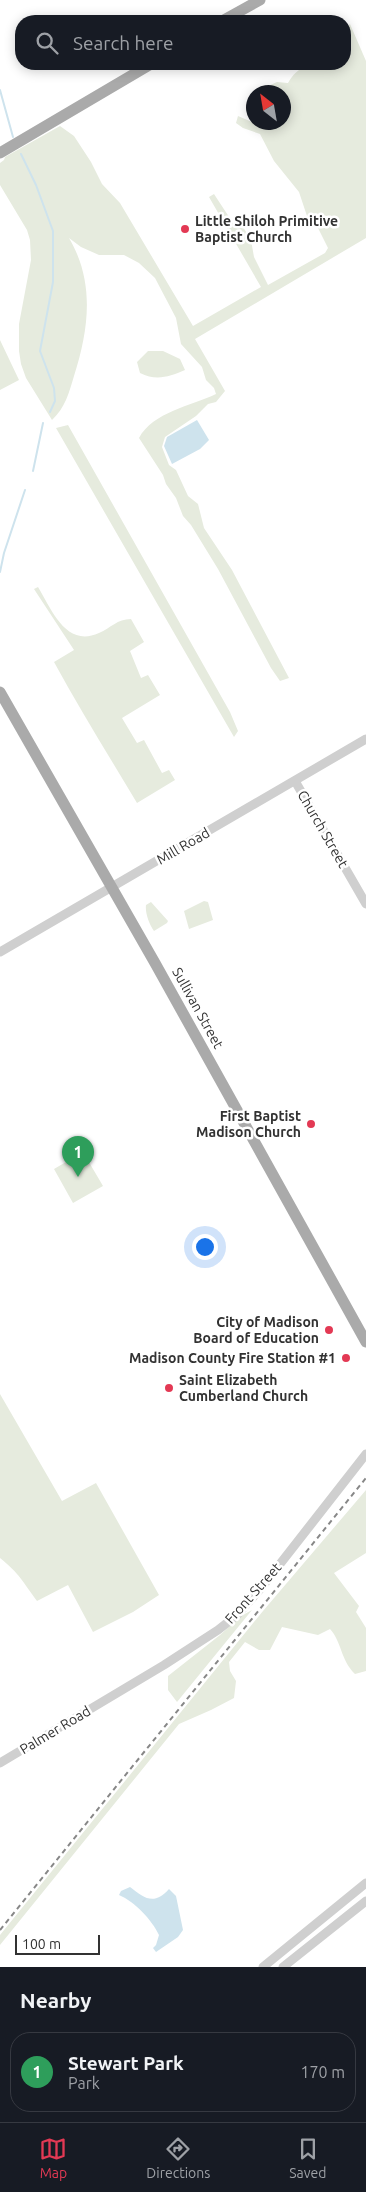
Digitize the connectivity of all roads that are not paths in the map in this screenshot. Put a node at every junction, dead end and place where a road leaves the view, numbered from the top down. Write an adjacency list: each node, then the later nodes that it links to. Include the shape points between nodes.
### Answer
1 (260, 0): 2 (main road)
2 (233, 15)
3 (141, 70): 4 (main road)
4 (0, 153)
5 (0, 692): 8 (main road, Sullivan Street)
6 (366, 739): 7 (street, Mill Road)
7 (295, 781): 8 (street, Mill Road); 9 (street, Church Street)
8 (112, 888): 10 (street, Mill Road); 11 (main road, Sullivan Street)
9 (366, 904)
10 (0, 952)
11 (366, 1342)
12 (366, 1454): 13 (street, Front Street, via 237,1615)
13 (110, 1697): 14 (street, Palmer Road)
14 (0, 1763)
15 (366, 1883): 17 (street)
16 (366, 1901): 18 (street)
17 (263, 1967)
18 (283, 1967)

